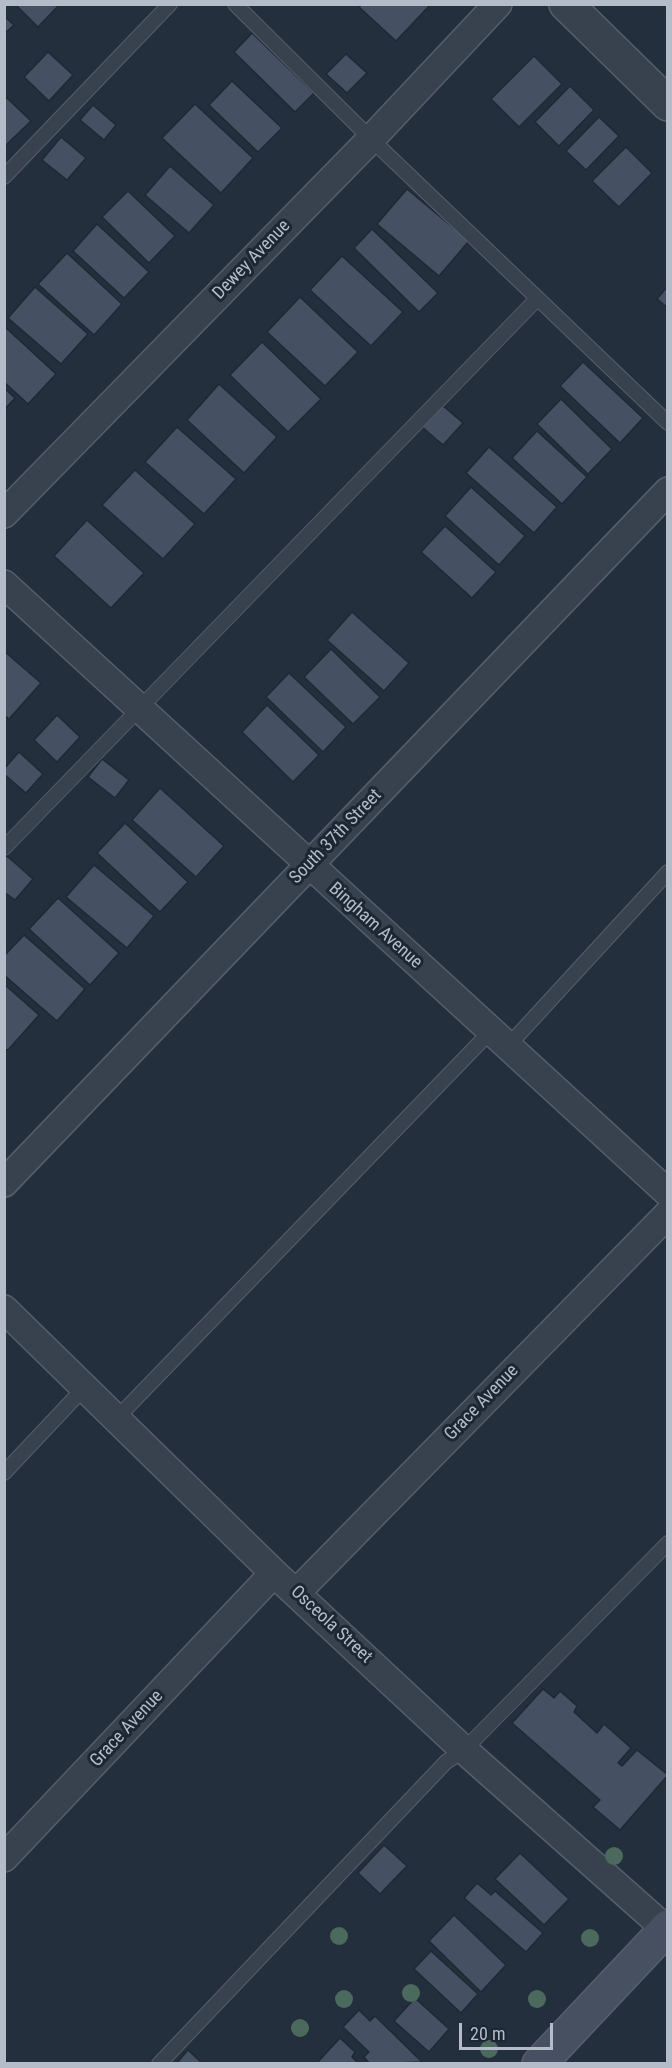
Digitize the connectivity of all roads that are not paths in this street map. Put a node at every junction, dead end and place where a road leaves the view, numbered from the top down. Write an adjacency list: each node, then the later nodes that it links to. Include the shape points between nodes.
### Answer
1 (170, 4): 7 (lane)
2 (235, 4): 6 (lane)
3 (498, 4): 6 (street, Dewey Avenue)
4 (566, 4): 5 (street)
5 (668, 104)
6 (370, 139): 8 (lane); 11 (street, Dewey Avenue)
7 (4, 177)
8 (537, 299): 9 (lane); 13 (lane)
9 (668, 423)
10 (668, 491): 15 (street, South 37th Street)
11 (4, 514)
12 (4, 584): 13 (street, Bingham Avenue)
13 (138, 707): 14 (lane); 15 (street, Bingham Avenue)
14 (4, 848)
15 (309, 865): 17 (street, Bingham Avenue); 18 (street, South 37th Street)
16 (668, 872): 17 (lane)
17 (499, 1039): 19 (street, Bingham Avenue); 23 (lane)
18 (4, 1183)
19 (668, 1193)
20 (668, 1214): 27 (street, Grace Avenue)
21 (4, 1309): 22 (street, Osceola Street)
22 (85, 1387): 23 (street, Osceola Street); 24 (lane)
23 (117, 1418): 26 (street, Osceola Street)
24 (4, 1473)
25 (668, 1543): 28 (lane)
26 (274, 1573): 27 (street, Osceola Street); 29 (street, Grace Avenue)
27 (296, 1593): 28 (street, Osceola Street)
28 (464, 1750): 30 (street, Osceola Street); 31 (lane, via 446,1762)
29 (4, 1858)
30 (667, 1929): 32 (main road)
31 (159, 2064)
32 (539, 2064)

